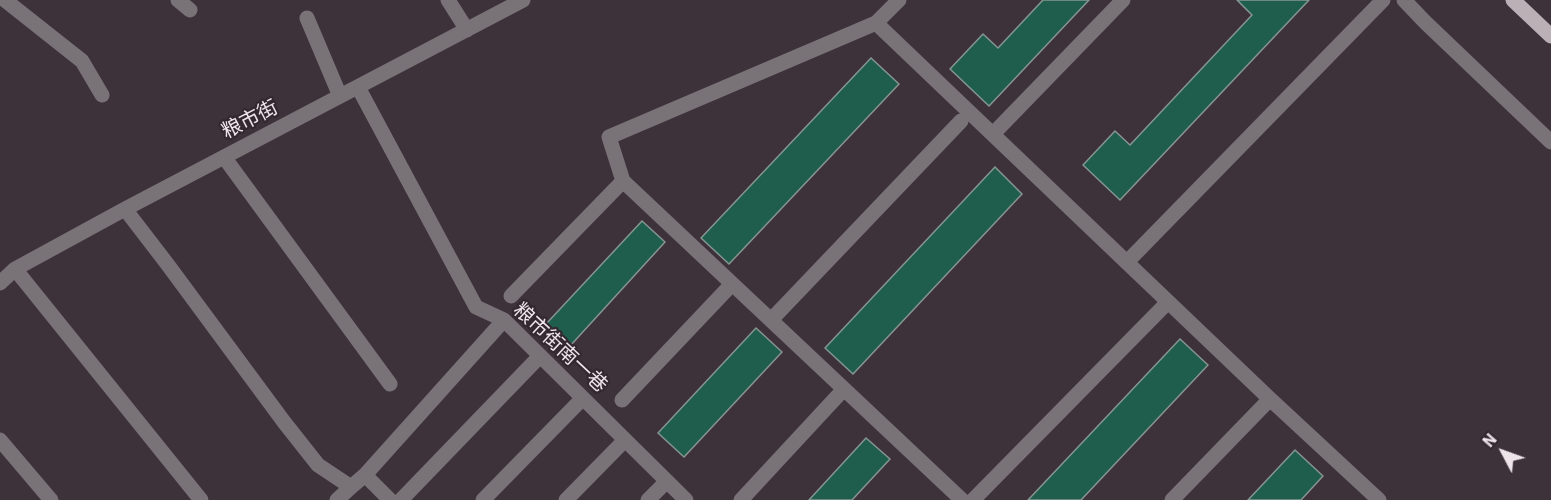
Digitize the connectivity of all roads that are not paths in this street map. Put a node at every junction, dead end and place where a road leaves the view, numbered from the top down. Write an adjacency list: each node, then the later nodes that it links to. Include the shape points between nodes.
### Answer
1 (5, 0): 14 (street, via 82,61)
2 (448, 0): 11 (street)
3 (523, 0): 11 (street, 粮市街)
4 (899, 0): 10 (street)
5 (1123, 0): 17 (street)
6 (1383, 0): 22 (street)
7 (1513, 0): 12 (main road)
8 (1410, 2): 18 (street)
9 (307, 18): 15 (street)
10 (876, 23): 17 (street); 20 (street, via 609,137)
11 (467, 30): 13 (street, 粮市街)
12 (1551, 36)
13 (357, 87): 15 (street, 粮市街); 28 (street, 粮市街南一巷, via 476,307)
14 (102, 95)
15 (340, 96): 19 (street, 粮市街)
16 (961, 121): 29 (street)
17 (993, 134): 22 (street)
18 (1551, 142)
19 (224, 157): 21 (street, 粮市街); 31 (street)
20 (623, 181): 25 (street); 26 (street)
21 (125, 209): 23 (street, 粮市街); 40 (street, via 318,465)
22 (1127, 262): 27 (street)
23 (15, 269): 24 (street, 粮市街); 42 (street)
24 (0, 283)
25 (732, 284): 29 (street); 35 (street)
26 (511, 296)
27 (1168, 302): 34 (street); 52 (street)
28 (504, 320): 30 (street, 粮市街南一巷); 38 (street)
29 (771, 320): 32 (street)
30 (540, 356): 33 (street, 粮市街南一巷); 45 (street)
31 (390, 384)
32 (844, 389): 50 (street); 51 (street)
33 (583, 398): 37 (street, 粮市街南一巷); 46 (street)
34 (1270, 399): 53 (street); 54 (street)
35 (622, 400)
36 (0, 440): 41 (street)
37 (625, 440): 39 (street, 粮市街南一巷); 47 (street)
38 (365, 476): 40 (street); 44 (street)
39 (667, 481): 48 (street); 49 (street, 粮市街南一巷)
40 (351, 487): 43 (street)
41 (51, 500)
42 (201, 500)
43 (337, 500)
44 (390, 500)
45 (401, 500)
46 (483, 500)
47 (566, 500)
48 (648, 500)
49 (686, 500)
50 (741, 500)
51 (962, 500)
52 (973, 500)
53 (1172, 500)
54 (1379, 500)

